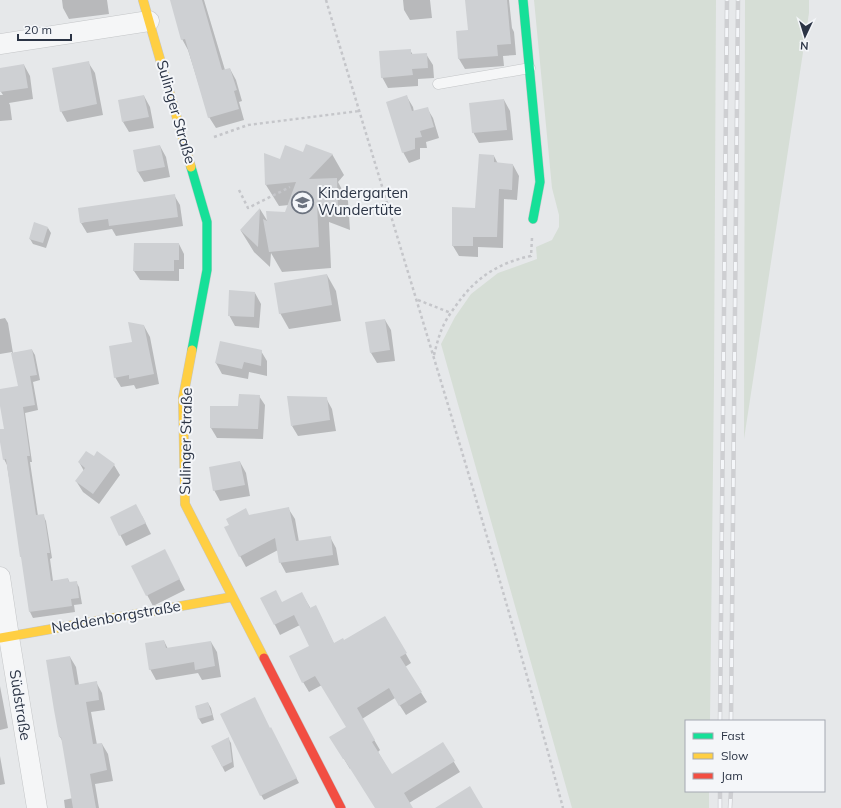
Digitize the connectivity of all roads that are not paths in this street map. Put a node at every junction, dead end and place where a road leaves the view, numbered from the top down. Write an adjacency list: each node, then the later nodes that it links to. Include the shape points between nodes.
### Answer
1 (142, 0): 3 (street, Sulinger Straße)
2 (523, 0): 5 (street)
3 (149, 21): 4 (street); 9 (street, Sulinger Straße, via 208,222 207,270 183,398 185,504)
4 (0, 44)
5 (530, 68): 6 (lane); 7 (street, via 540,182)
6 (438, 84)
7 (533, 219)
8 (0, 577): 10 (street, Südstraße)
9 (232, 597): 10 (street, Neddenborgstraße); 12 (street, Sulinger Straße)
10 (4, 637): 11 (street, Südstraße)
11 (37, 808)
12 (341, 808)

